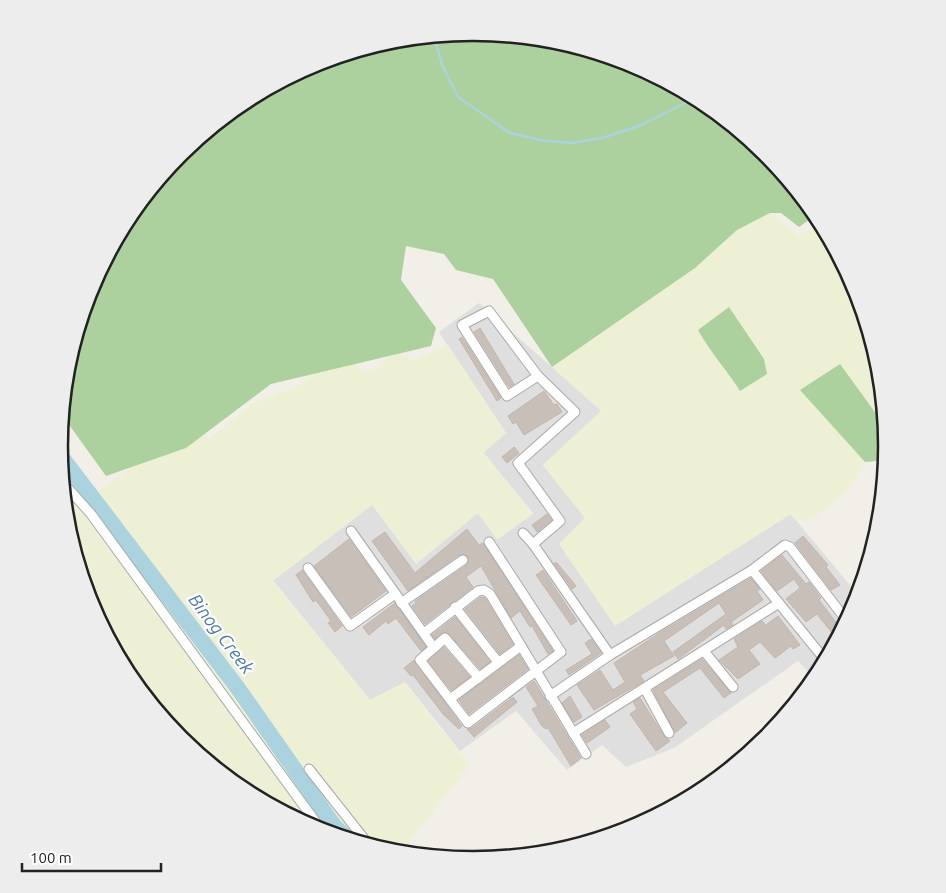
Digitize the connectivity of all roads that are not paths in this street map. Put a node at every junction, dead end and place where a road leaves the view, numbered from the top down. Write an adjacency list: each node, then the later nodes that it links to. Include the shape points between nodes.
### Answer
1 (538, 376): 1 (street, via 507,396 462,325 489,311); 6 (street, via 575,412 518,463 560,521)
2 (70, 491): 32 (street, via 91,514)
3 (351, 531): 10 (street)
4 (523, 533): 6 (street)
5 (489, 542): 22 (street, via 561,652)
6 (533, 544): 20 (street)
7 (463, 560): 11 (street)
8 (308, 568): 10 (street, via 350,626)
9 (752, 570): 12 (street); 14 (street, via 784,544 790,547); 20 (street)
10 (395, 594): 11 (street)
11 (401, 603): 15 (street)
12 (779, 603): 18 (street); 19 (street)
13 (455, 607): 15 (street); 16 (street, via 484,590 490,594); 21 (street)
14 (842, 614)
15 (424, 633): 17 (street)
16 (521, 646): 21 (street); 22 (street)
17 (434, 648): 23 (street, via 445,638); 27 (street, via 420,660)
18 (704, 650): 24 (street); 25 (street)
19 (821, 654)
20 (610, 655): 26 (street)
21 (498, 662): 23 (street)
22 (535, 672): 26 (street); 27 (street, via 468,723)
23 (479, 678): 27 (street)
24 (732, 686)
25 (645, 689): 28 (street); 29 (street)
26 (550, 696): 28 (street)
27 (450, 698)
28 (573, 733): 30 (street)
29 (669, 733)
30 (586, 754)
31 (309, 769): 33 (street)
32 (315, 820)
33 (361, 836)

